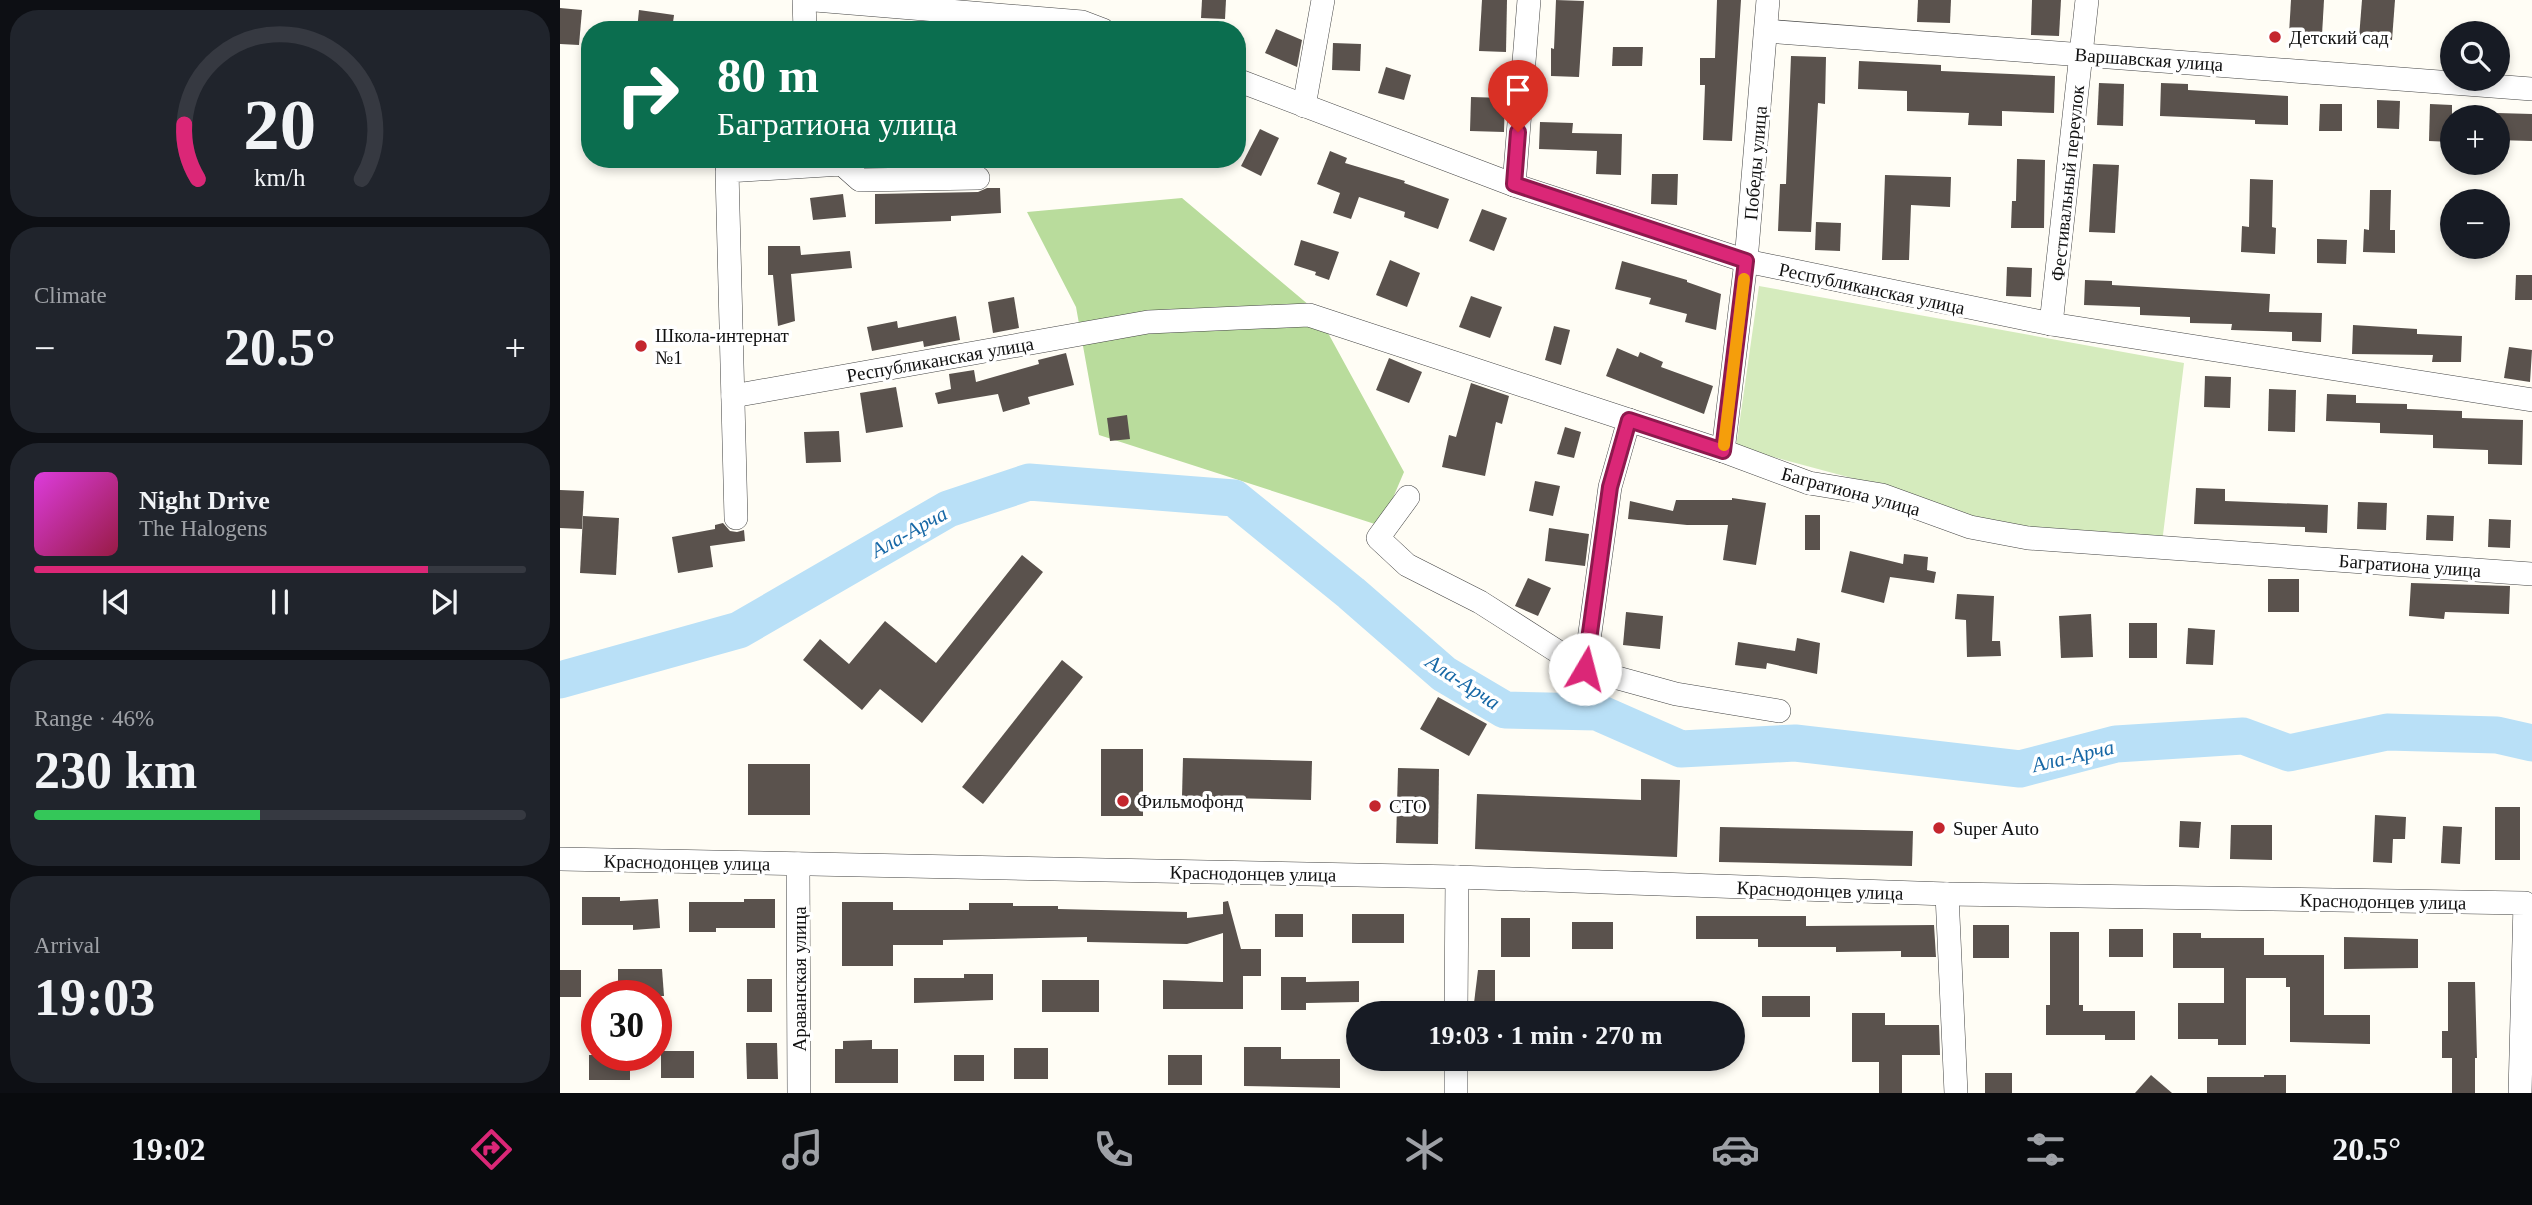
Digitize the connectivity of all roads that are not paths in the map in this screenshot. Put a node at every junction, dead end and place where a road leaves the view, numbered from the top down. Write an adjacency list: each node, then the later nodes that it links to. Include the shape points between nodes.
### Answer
1 (804, 0): 8 (street)
2 (816, 0): 7 (street)
3 (1323, 0): 13 (street)
4 (1529, 0): 17 (street)
5 (1768, 0): 9 (street, Победы улица)
6 (2087, 0): 10 (street, Фестивальный переулок)
7 (1090, 17)
8 (804, 21)
9 (1766, 31): 10 (street, Варшавская улица); 18 (street, Победы улица)
10 (2081, 54): 12 (street, Варшавская улица); 20 (street, Фестивальный переулок)
11 (1246, 83): 13 (street, Республиканская улица)
12 (2532, 89)
13 (1304, 106): 17 (street, Республиканская улица)
14 (757, 168): 21 (street, via 727,171)
15 (846, 168): 16 (street, via 860,180)
16 (978, 178)
17 (1514, 184): 18 (street, Республиканская улица)
18 (1746, 261): 20 (street, Республиканская улица); 24 (street, Победы улица)
19 (1148, 321): 21 (street, Республиканская улица); 23 (street, Багратиона улица, via 1310,316)
20 (2051, 324): 22 (street, Республиканская улица)
21 (733, 396): 26 (street)
22 (2532, 400)
23 (1629, 420): 24 (street, Багратиона улица); 28 (street, via 1610,487)
24 (1723, 451): 27 (street, Багратиона улица, via 1809,483 1882,495 1970,527 2028,538)
25 (1408, 497): 28 (street, via 1378,538 1408,565 1480,602)
26 (736, 518)
27 (2532, 574)
28 (1585, 669): 29 (street, via 1676,694)
29 (1779, 712)
30 (560, 859): 31 (street, Краснодонцев улица)
31 (798, 864): 32 (street, Краснодонцев улица); 36 (street, Араванская улица)
32 (1457, 877): 33 (street, Краснодонцев улица); 34 (street)
33 (1947, 894): 38 (street); 39 (street, Краснодонцев улица, via 2525,902)
34 (1456, 1001)
35 (1456, 1071): 37 (street)
36 (799, 1093)
37 (1456, 1093)
38 (1956, 1093)
39 (2520, 1093)

